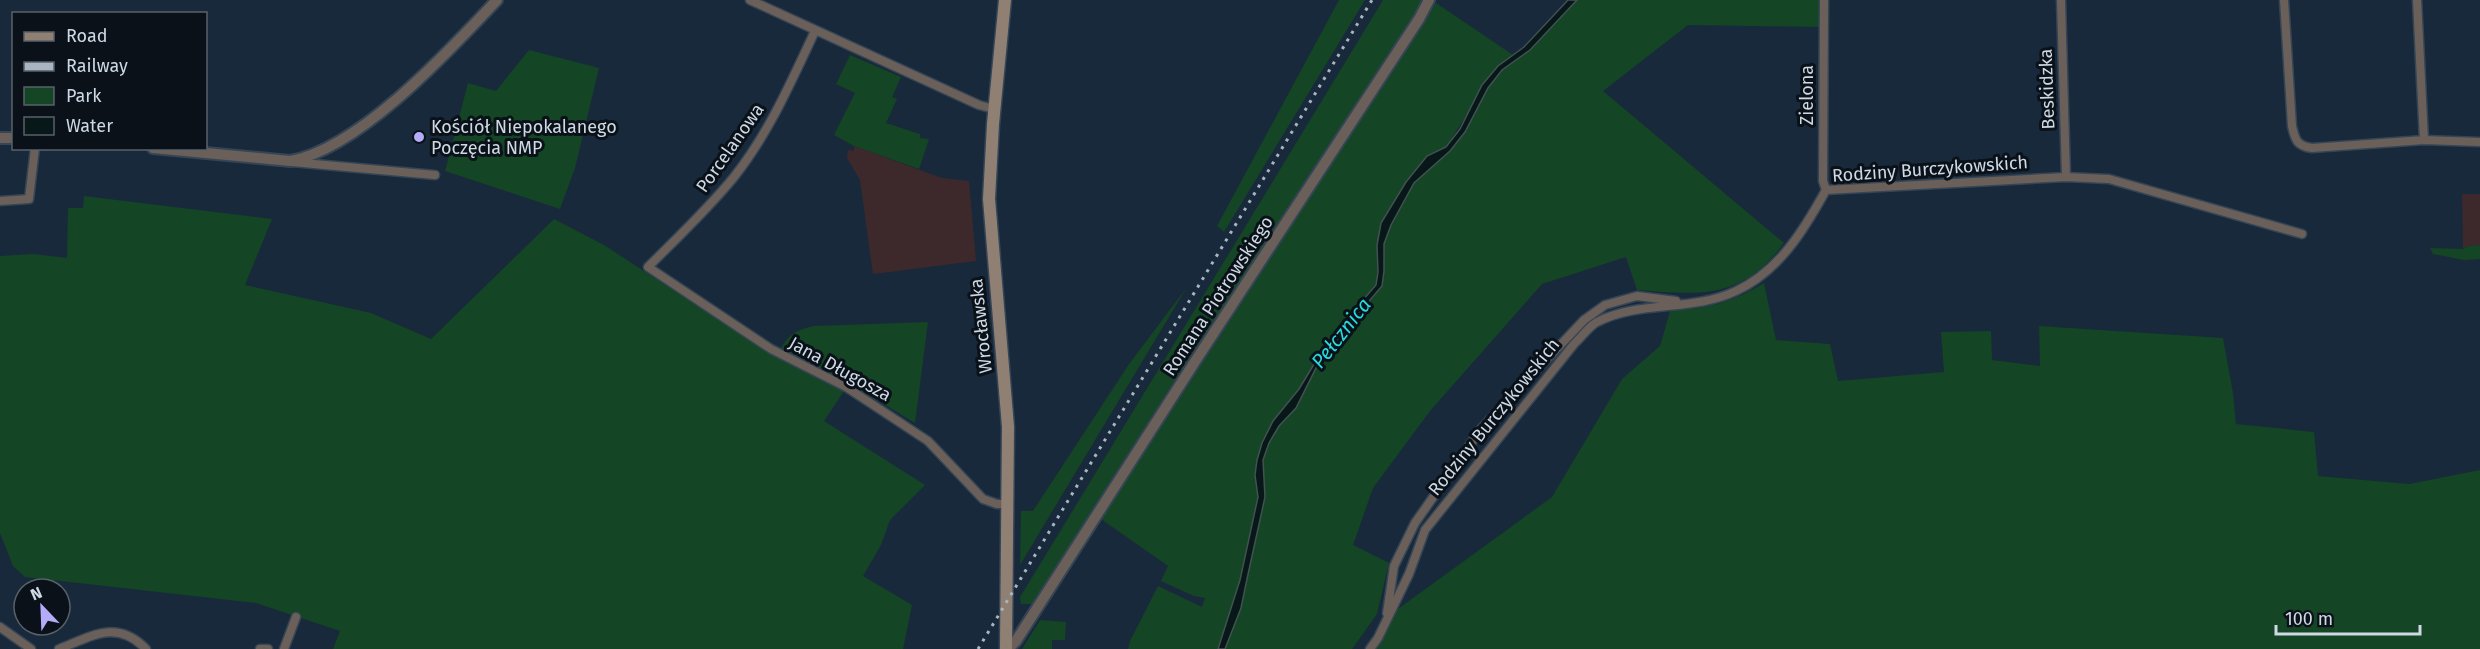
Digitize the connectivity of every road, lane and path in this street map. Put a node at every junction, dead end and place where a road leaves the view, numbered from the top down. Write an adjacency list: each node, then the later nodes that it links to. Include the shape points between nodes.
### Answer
1 (497, 0): 15 (street, via 398,97 324,150 306,159)
2 (750, 0): 9 (street)
3 (1005, 0): 10 (main road, Wrocławska)
4 (1429, 0): 24 (street, Romana Piotrowskiego)
5 (1824, 0): 18 (street, Zielona)
6 (2061, 0): 17 (street, Beskidzka)
7 (2284, 0): 11 (street, via 2295,140 2312,148)
8 (2418, 0): 11 (street)
9 (815, 31): 10 (street); 21 (street, Porcelanowa, via 776,112 741,167 706,210)
10 (994, 109): 23 (main road, Wrocławska, via 989,213 1007,406)
11 (2424, 140): 12 (street)
12 (2480, 142)
13 (35, 150): 19 (street, via 29,199)
14 (174, 150): 15 (street)
15 (290, 161): 16 (street)
16 (435, 175)
17 (2066, 177): 18 (street, Rodziny Burczykowskich); 20 (street, Rodziny Burczykowskich, via 2109,179)
18 (1826, 190): 22 (street, Rodziny Burczykowskich, via 1802,234 1771,268 1736,291 1712,300)
19 (0, 201)
20 (2302, 234)
21 (648, 267): 23 (street, Jana Długosza, via 771,349 846,387 928,441 983,499)
22 (1688, 302): 26 (street, Rodziny Burczykowskich, via 1628,312 1595,323 1574,345 1425,530); 26 (street, Rodziny Burczykowskich, via 1637,296 1605,305 1584,320 1481,429 1416,523 1394,566)
23 (1008, 504): 27 (main road, Wrocławska)
24 (1035, 612): 27 (street, via 1024,620); 35 (street, Romana Piotrowskiego)
25 (296, 617): 34 (street)
26 (1385, 622): 36 (street, Rodziny Burczykowskich)
27 (1006, 623): 35 (main road, Wrocławska)
28 (0, 627): 29 (street)
29 (32, 649)
30 (59, 649): 31 (street, via 106,631 132,637)
31 (146, 649)
32 (260, 649): 33 (street)
33 (268, 649)
34 (284, 649)
35 (1007, 649)
36 (1370, 649)

